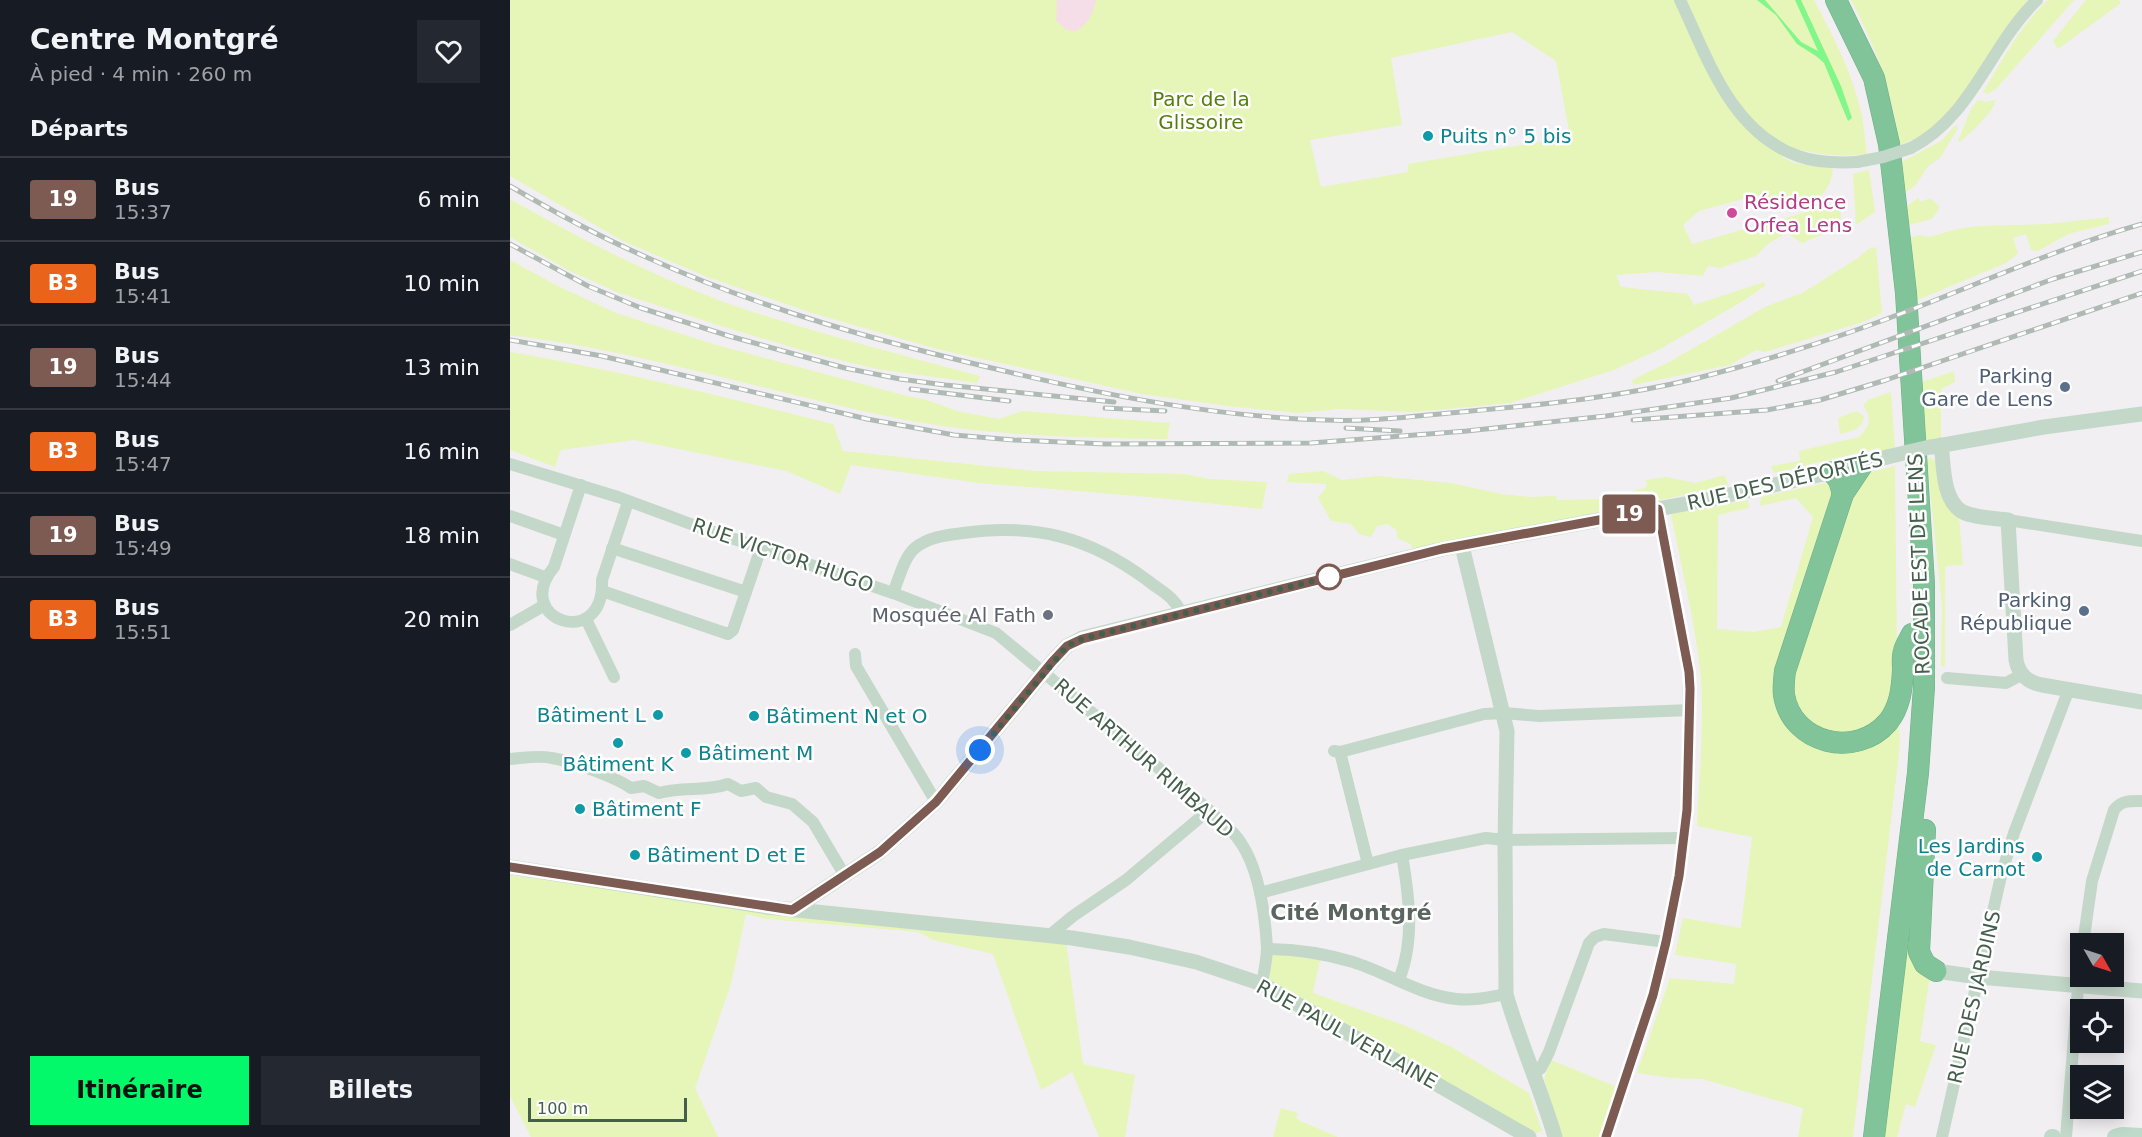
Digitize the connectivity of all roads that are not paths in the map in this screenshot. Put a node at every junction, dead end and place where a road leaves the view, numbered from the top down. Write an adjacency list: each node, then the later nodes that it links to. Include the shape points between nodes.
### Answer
1 (1680, 0): 4 (street, bridge, via 1720,86 1755,130 1798,156 1857,162 1911,148 1933,135 1951,118 2006,37)
2 (1822, 0): 30 (highway, ROCADE EST DE LENS, via 1861,81 1883,186 1907,509)
3 (1836, 0): 36 (highway, ROCADE EST DE LENS, via 1874,78 1894,185 1906,293 1920,512)
4 (2037, 0)
5 (2142, 414): 6 (street, RUE DES DÉPORTÉS)
6 (1936, 446): 8 (street, RUE DES DÉPORTÉS, bridge); 15 (street, via 1953,502 1973,514)
7 (510, 464): 10 (street, RUE VICTOR HUGO)
8 (1863, 464): 9 (street, RUE DES DÉPORTÉS); 11 (highway)
9 (1832, 472): 11 (highway); 13 (street, RUE DES DÉPORTÉS)
10 (581, 485): 12 (street, RUE VICTOR HUGO); 16 (street)
11 (1843, 494): 30 (highway, via 1785,672 1784,696 1792,716 1812,735 1837,744 1865,740 1878,732 1899,702 1903,652)
12 (628, 502): 19 (street); 20 (street, RUE VICTOR HUGO)
13 (1658, 509): 18 (street, RUE DES DÉPORTÉS); 39 (street, via 1689,672)
14 (510, 516): 16 (street)
15 (2008, 520): 17 (street); 33 (street, via 2016,660)
16 (564, 535): 22 (street, via 554,567)
17 (2142, 541)
18 (1462, 546): 27 (street, RUE DES DÉPORTÉS); 40 (street)
19 (612, 548): 23 (street); 24 (street)
20 (761, 548): 24 (street); 25 (street, RUE VICTOR HUGO)
21 (510, 564): 22 (street)
22 (545, 577): 26 (street, via 541,588)
23 (602, 591): 24 (street, via 728,634 733,630); 28 (street, via 597,608)
24 (746, 592)
25 (893, 592): 27 (street, via 908,558 923,543 945,535 987,530 1029,531 1069,538 1103,551 1177,602); 32 (street, RUE VICTOR HUGO, via 996,633)
26 (543, 606): 28 (street, via 554,618 567,622); 29 (street)
27 (1182, 614): 32 (street, RUE DES DÉPORTÉS, via 1082,639 1067,646)
28 (586, 619): 34 (street)
29 (510, 625)
30 (1912, 634): 73 (highway, ROCADE EST DE LENS, via 1904,794)
31 (855, 654): 43 (street, via 856,666)
32 (1044, 672): 43 (street, RUE DES DÉPORTÉS); 44 (street, RUE ARTHUR RIMBAUD)
33 (2021, 675): 35 (street, via 2006,683); 37 (street, via 2034,684)
34 (614, 677)
35 (1947, 678)
36 (1924, 687): 59 (highway, via 1932,714 1919,952 1925,964); 74 (highway, ROCADE EST DE LENS, via 1916,795)
37 (2070, 689): 38 (street); 60 (street, RUE DES JARDINS, via 2014,833)
38 (2142, 702)
39 (1690, 710): 40 (street, via 1539,716); 45 (street)
40 (1504, 713): 46 (street); 48 (street, via 1337,752)
41 (510, 759): 50 (street, via 553,758 620,780 631,788 644,786 659,793 671,789 717,789 729,784 741,791 756,788 766,797 792,804 813,822)
42 (2142, 801): 55 (street, via 2119,803 2114,810 2092,881)
43 (936, 802): 50 (street, RUE DES DÉPORTÉS, via 899,837)
44 (1209, 810): 52 (street, RUE ARTHUR RIMBAUD, via 1241,843 1251,860); 56 (street, via 1126,880)
45 (1683, 838): 46 (street); 57 (street)
46 (1505, 840): 47 (street, via 1486,838); 67 (street)
47 (1402, 855): 48 (street); 61 (street, via 1409,912 1408,942)
48 (1368, 864): 52 (street)
49 (510, 867): 53 (street, RUE PAUL VERLAINE)
50 (845, 876): 51 (street, RUE DES DÉPORTÉS)
51 (821, 890): 53 (street, RUE DES DÉPORTÉS); 54 (street)
52 (1260, 893): 58 (street, RUE ARTHUR RIMBAUD)
53 (792, 910): 54 (street, RUE PAUL VERLAINE)
54 (824, 914): 56 (street, RUE PAUL VERLAINE)
55 (2085, 933)
56 (1050, 935): 62 (street, RUE PAUL VERLAINE, via 1129,946 1196,962)
57 (1666, 942): 68 (street, via 1604,933 1595,937 1579,968 1549,1052 1541,1068); 72 (street, via 1653,995)
58 (1267, 949): 61 (street, via 1353,962); 62 (street, RUE ARTHUR RIMBAUD)
59 (1936, 971): 60 (street)
60 (1978, 977): 63 (street); 75 (street, RUE DES JARDINS)
61 (1399, 980): 67 (street, via 1426,993 1457,1000)
62 (1262, 984): 70 (street, RUE PAUL VERLAINE)
63 (2070, 984)
64 (2077, 987): 76 (street)
65 (2099, 987): 66 (street)
66 (2142, 991)
67 (1506, 994): 68 (street)
68 (1534, 1072): 71 (street)
69 (2142, 1136): 77 (main road)
70 (1529, 1137)
71 (1555, 1137)
72 (1606, 1137)
73 (1862, 1137)
74 (1874, 1137)
75 (1942, 1137)
76 (2066, 1137)
77 (2115, 1137)

